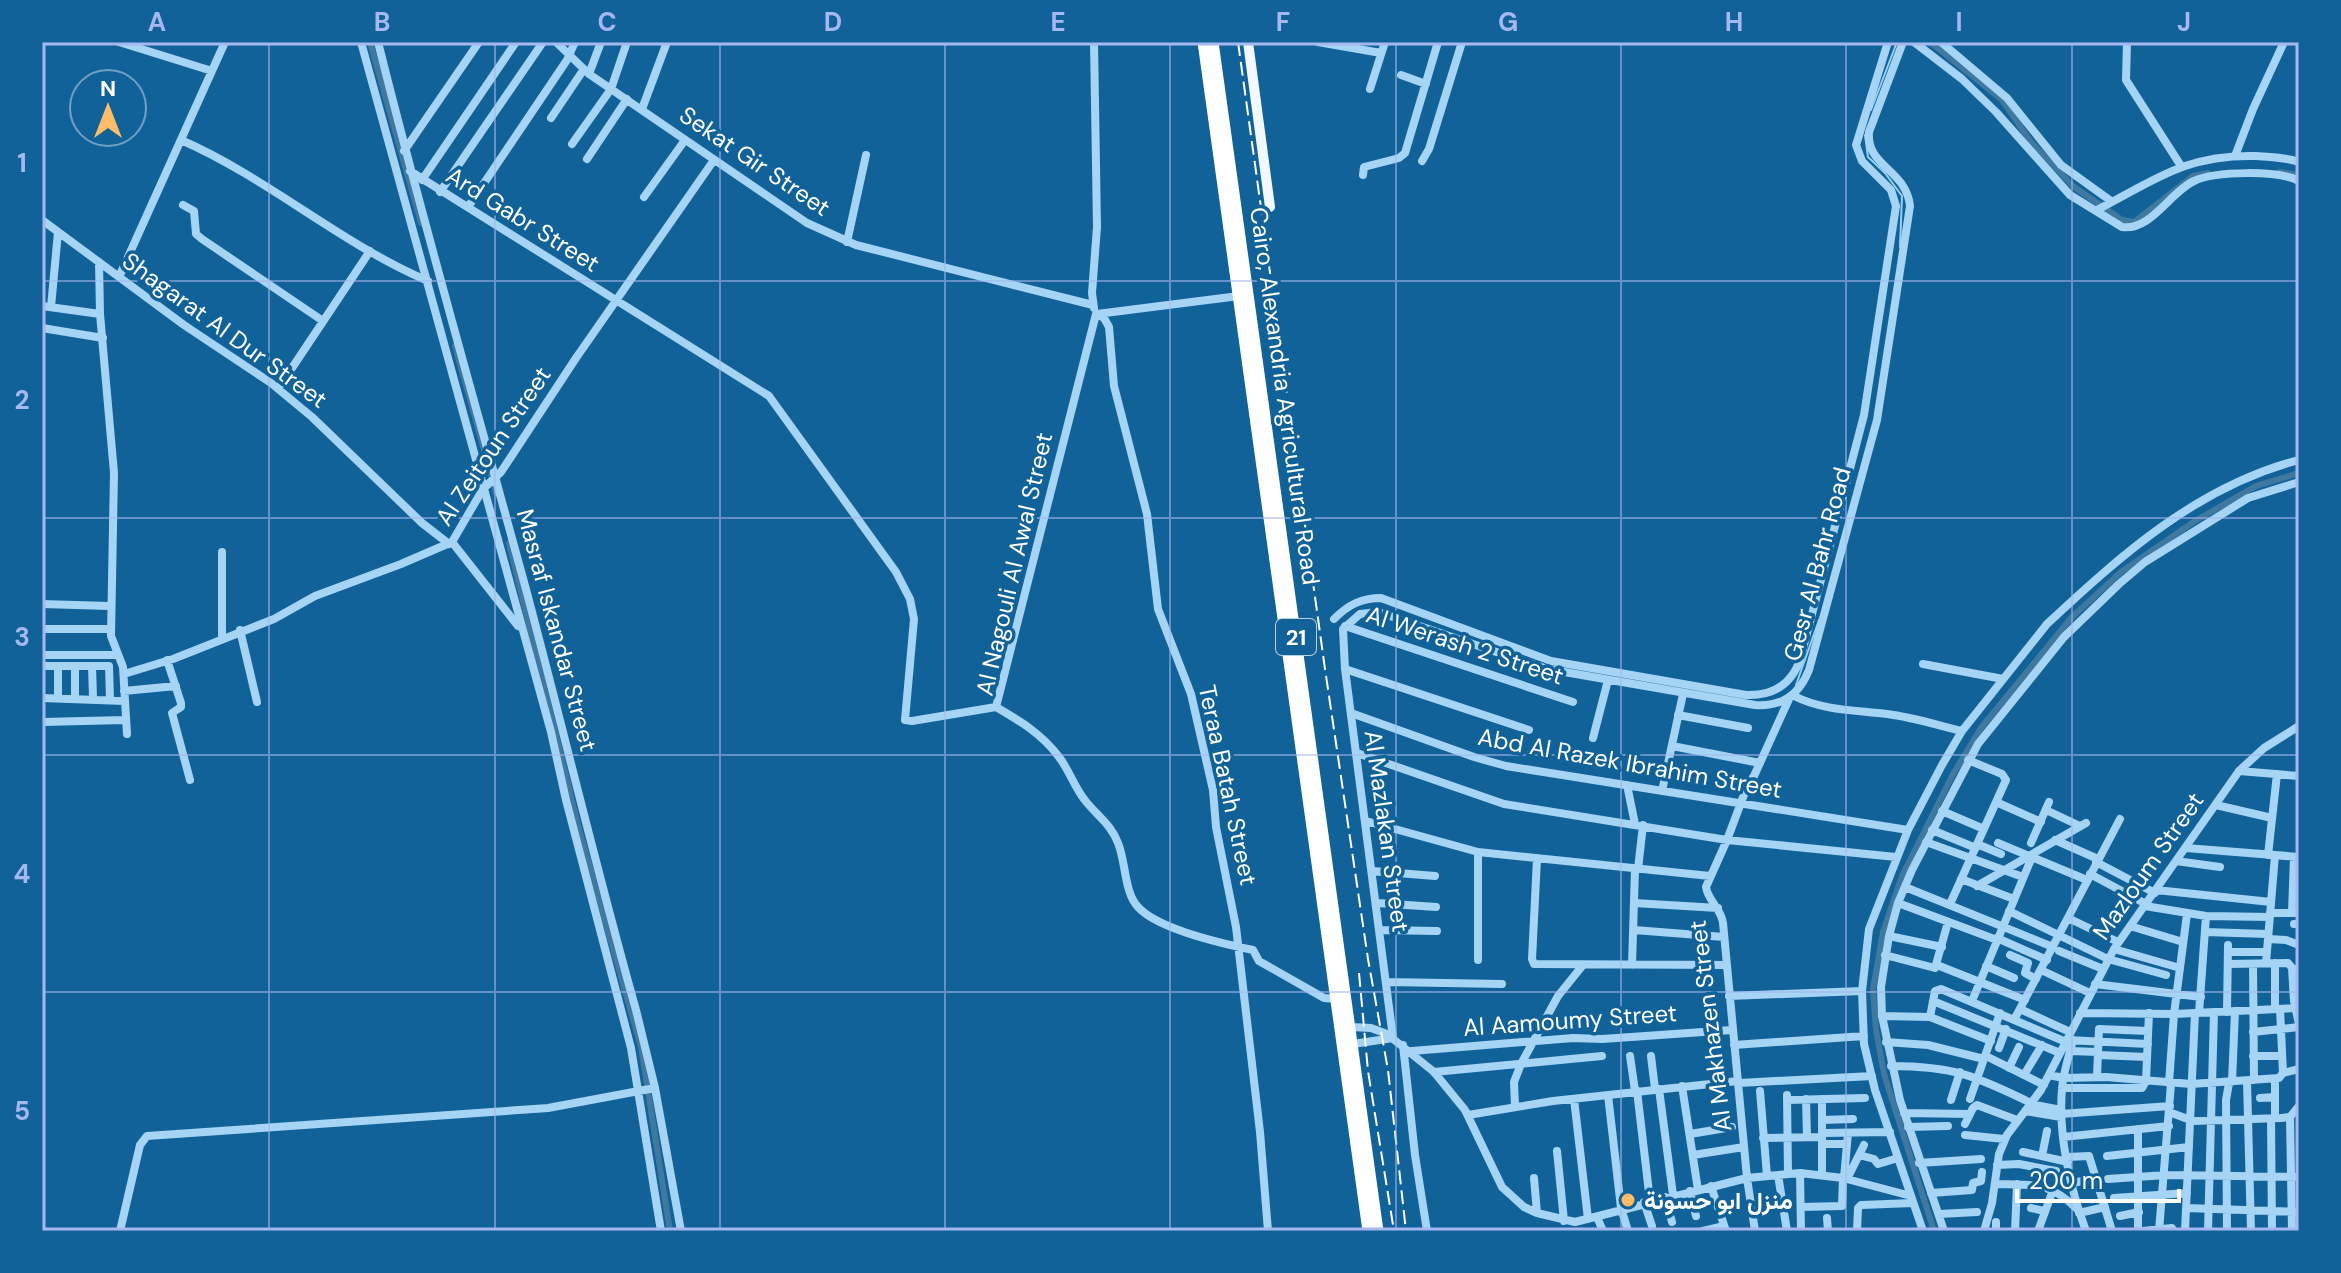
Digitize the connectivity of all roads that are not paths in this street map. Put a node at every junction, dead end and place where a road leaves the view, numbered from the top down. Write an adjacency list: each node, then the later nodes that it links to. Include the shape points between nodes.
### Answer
1 (119, 42): 29 (street)
2 (361, 42): 65 (street, Masraf Iskandar Street)
3 (378, 42): 41 (street, Masraf Iskandar Street)
4 (479, 42): 41 (street)
5 (516, 42): 51 (street)
6 (543, 42): 53 (street)
7 (556, 42): 28 (street, Sekat Gir Street)
8 (575, 42): 28 (street)
9 (601, 42): 30 (street)
10 (627, 42): 33 (street)
11 (667, 42): 36 (street)
12 (1094, 42): 69 (street)
13 (1203, 42): 66 (highway, Cairo, Alexandria Agricultural Road / 21)
14 (1213, 42): 263 (highway, Cairo, Alexandria Agricultural Road / 21)
15 (1248, 42): 58 (main road)
16 (1318, 42): 27 (street)
17 (1385, 42): 27 (street)
18 (1438, 42): 32 (street)
19 (1462, 42): 46 (street)
20 (1888, 42): 90 (street, Gesr Al Bahr Road, via 1856,145 1862,161 1891,190 1896,215 1864,415)
21 (1903, 42): 93 (street, Gesr Al Bahr Road, via 1868,141 1874,157 1906,187 1909,215 1877,420)
22 (1914, 42): 56 (street, via 1996,112 2070,195)
23 (1941, 42): 56 (street, via 2007,98 2061,165)
24 (2127, 42): 48 (street, via 2126,80)
25 (2284, 42): 43 (street)
26 (223, 43): 29 (street)
27 (1381, 53): 34 (street)
28 (569, 55): 30 (street, Sekat Gir Street); 57 (street)
29 (212, 71): 38 (street)
30 (586, 72): 33 (street, Sekat Gir Street); 37 (street)
31 (1401, 75): 32 (street)
32 (1426, 84): 50 (street, via 1405,153 1364,167)
33 (611, 89): 35 (street, Sekat Gir Street); 40 (street)
34 (1370, 89)
35 (627, 99): 36 (street, Sekat Gir Street); 44 (street)
36 (642, 109): 39 (street, Sekat Gir Street)
37 (551, 118)
38 (181, 140): 62 (street, via 221,157); 64 (street)
39 (685, 140): 45 (street, Sekat Gir Street); 54 (street)
40 (572, 144)
41 (404, 151): 49 (street, Masraf Iskandar Street)
42 (866, 155): 61 (street)
43 (2235, 156): 47 (street); 48 (street)
44 (587, 159)
45 (714, 160): 61 (street, Sekat Gir Street, via 807,223); 67 (street, Al Zeitoun Street)
46 (1422, 161)
47 (2299, 162)
48 (2181, 166): 56 (street)
49 (409, 170): 51 (street, Ard Gabr Street); 76 (street, Masraf Iskandar Street)
50 (1363, 175)
51 (422, 180): 53 (street, Ard Gabr Street)
52 (2299, 181): 56 (street, via 2270,174 2203,178 2129,228 2117,225)
53 (440, 192): 57 (street, Ard Gabr Street)
54 (644, 197)
55 (183, 205): 71 (street, via 194,211 196,234 202,239)
56 (2104, 206)
57 (468, 207): 67 (street, Ard Gabr Street)
58 (1270, 207)
59 (42, 220): 60 (street, Shagarat Al Dur Street)
60 (58, 232): 63 (street, Shagarat Al Dur Street); 68 (street)
61 (847, 242): 69 (street, Sekat Gir Street)
62 (368, 250): 65 (street); 71 (street)
63 (99, 262): 64 (street, Shagarat Al Dur Street); 70 (street)
64 (119, 277): 74 (street, Shagarat Al Dur Street)
65 (428, 281): 78 (street, Masraf Iskandar Street)
66 (1239, 296): 69 (street, Sekat Gir Street, via 1128,312); 243 (highway, Cairo, Alexandria Agricultural Road / 21)
67 (616, 302): 76 (street, Al Zeitoun Street); 115 (street, Ard Gabr Street, via 773,400 896,572 914,619 905,720)
68 (47, 306): 70 (street)
69 (1095, 310): 115 (street, Al Nagouli Al Awal Street); 211 (street, Teraa Batah Street, via 1109,327 1114,386 1147,514 1158,609 1184,672 1204,745)
70 (100, 314): 73 (street)
71 (322, 320): 74 (street)
72 (42, 328): 73 (street)
73 (103, 338): 82 (street, via 114,473)
74 (276, 387): 79 (street, Shagarat Al Dur Street)
75 (2299, 460): 102 (street, via 2233,484 2157,528 2047,624)
76 (496, 478): 78 (street, Al Zeitoun Street); 315 (street, Masraf Iskandar Street)
77 (2299, 482): 128 (street, via 2237,504 2145,562 2072,629)
78 (485, 487): 79 (street, Al Zeitoun Street); 88 (street, Masraf Iskandar Street)
79 (450, 543): 87 (street, Al Zeitoun Street); 88 (street, Shagarat Al Dur Street)
80 (222, 552): 89 (street)
81 (42, 604): 82 (street)
82 (109, 606): 86 (street)
83 (1334, 619): 90 (street, Gesr Al Bahr Road, via 1360,600 1381,598 1551,661 1746,695 1780,688 1796,671)
84 (1344, 628): 100 (street, Al Mazlakan Street); 103 (street, via 1360,614 1378,612 1547,669); 114 (street, Al Werash 2 Street)
85 (42, 629): 86 (street)
86 (110, 629): 92 (street)
87 (240, 630): 89 (street, Al Zeitoun Street); 113 (street)
88 (522, 631): 319 (street, Masraf Iskandar Street)
89 (222, 638): 94 (street, Al Zeitoun Street)
90 (1802, 651): 93 (street)
91 (42, 655): 92 (street)
92 (118, 655): 101 (street)
93 (1814, 655): 107 (street, Gesr Al Bahr Road, via 1803,685)
94 (167, 660): 101 (street, Al Zeitoun Street); 104 (street)
95 (1923, 664): 102 (street)
96 (42, 666): 97 (street)
97 (58, 666): 98 (street); 109 (street)
98 (75, 666): 99 (street); 110 (street)
99 (92, 666): 111 (street); 112 (street, via 110,667)
100 (1345, 669): 116 (street, Al Mazlakan Street); 122 (street)
101 (124, 674): 106 (street)
102 (2003, 679): 123 (street)
103 (1608, 680): 105 (street); 125 (street)
104 (176, 686): 106 (street); 133 (street, via 182,705 172,713)
105 (1683, 694): 107 (street, via 1763,706); 117 (street)
106 (124, 696): 112 (street); 118 (street)
107 (1791, 697): 123 (street); 129 (street)
108 (42, 698): 109 (street)
109 (58, 698): 110 (street)
110 (75, 698): 111 (street)
111 (93, 698): 112 (street)
112 (110, 699)
113 (257, 702)
114 (1573, 702)
115 (996, 707): 211 (street, Al Nagouli Al Awal Street, via 1051,747 1113,833 1138,908 1179,930)
116 (1351, 713): 127 (street, Al Mazlakan Street); 134 (street, Abd Al Razek Ibrahim Street, via 1492,763)
117 (1678, 715): 121 (street); 126 (street)
118 (125, 720): 119 (street); 124 (street)
119 (42, 722)
120 (2299, 726): 130 (street, Mazloum Street)
121 (1748, 728)
122 (1529, 730)
123 (1962, 731): 146 (street)
124 (127, 734)
125 (1593, 738)
126 (1672, 746): 129 (street); 135 (street)
127 (1357, 753): 142 (street, Al Mazlakan Street); 144 (street, via 1499,803)
128 (1968, 760): 136 (street, via 2006,778); 139 (street)
129 (1760, 763): 137 (street)
130 (2239, 771): 131 (street); 138 (street, Mazloum Street)
131 (2277, 774): 132 (street); 140 (street)
132 (2299, 776)
133 (190, 780)
134 (1627, 785): 135 (street, Abd Al Razek Ibrahim Street); 144 (street)
135 (1662, 791): 137 (street, Abd Al Razek Ibrahim Street)
136 (1996, 802): 143 (street); 145 (street)
137 (1741, 805): 146 (street, Abd Al Razek Ibrahim Street); 148 (street)
138 (2216, 805): 140 (street); 154 (street, Mazloum Street)
139 (1942, 811): 145 (street); 147 (street)
140 (2272, 818): 157 (street)
141 (2120, 819): 163 (street)
142 (1366, 821): 155 (street); 168 (street, Al Mazlakan Street)
143 (2041, 822): 149 (street, via 2047,806 2083,825); 152 (street)
144 (1639, 824): 148 (street); 166 (street)
145 (1984, 829): 153 (street)
146 (1908, 830): 159 (street)
147 (1932, 830): 150 (street); 153 (street)
148 (1727, 840): 159 (street); 170 (street)
149 (2055, 840): 158 (street); 163 (street)
150 (1926, 842): 162 (street); 175 (street)
151 (1998, 843): 158 (street)
152 (2031, 843)
153 (1976, 846): 156 (street); 162 (street)
154 (2186, 848): 157 (street); 164 (street, Mazloum Street)
155 (1478, 852): 161 (street); 217 (street)
156 (2001, 854)
157 (2272, 855): 160 (street); 178 (street)
158 (2030, 856): 167 (street); 171 (street); 172 (street)
159 (1896, 857): 238 (street, via 1869,929)
160 (2296, 857): 187 (street)
161 (1537, 859): 166 (street); 222 (street, via 1534,964)
162 (1971, 859): 167 (street); 173 (street)
163 (2097, 860): 172 (street); 176 (street)
164 (2176, 861): 165 (street); 176 (street, Mazloum Street)
165 (2220, 867)
166 (1636, 869): 170 (street); 180 (street)
167 (2003, 870): 171 (street); 174 (street)
168 (1373, 871): 169 (street); 179 (street, Al Mazlakan Street)
169 (1435, 876)
170 (1710, 876): 185 (street, Al Makhazen Street, via 1706,892)
171 (2023, 877): 177 (street)
172 (2089, 877): 183 (street); 191 (street)
173 (1961, 879): 174 (street); 182 (street)
174 (1977, 886): 177 (street)
175 (1905, 887): 181 (street); 182 (street)
176 (2155, 892): 178 (street); 183 (street, Mazloum Street)
177 (2014, 899): 186 (street)
178 (2271, 902): 189 (street)
179 (1377, 903): 184 (street); 196 (street, Al Mazlakan Street)
180 (1634, 903): 185 (street); 197 (street)
181 (1898, 903): 192 (street); 202 (street)
182 (1950, 904): 194 (street)
183 (2145, 905): 188 (street); 195 (street, Mazloum Street)
184 (1436, 907)
185 (1718, 908): 203 (street, Al Makhazen Street)
186 (2009, 911): 194 (street); 201 (street)
187 (2295, 913): 189 (street)
188 (2187, 914): 190 (street); 206 (street)
189 (2270, 915): 190 (street); 204 (street)
190 (2206, 916): 199 (street)
191 (2068, 918): 201 (street); 209 (street)
192 (1948, 922): 205 (street); 210 (street)
193 (2165, 924): 200 (street)
194 (2002, 926): 205 (street); 212 (street)
195 (2130, 926): 200 (street); 209 (street, Mazloum Street)
196 (1380, 930): 198 (street); 234 (street, Al Mazlakan Street)
197 (1634, 930): 203 (street); 223 (street)
198 (1437, 931)
199 (2205, 932): 204 (street); 242 (street)
200 (2157, 934): 206 (street); 207 (street)
201 (2059, 935): 212 (street); 216 (street)
202 (1889, 936): 210 (street); 214 (street)
203 (1724, 937): 224 (street, Al Makhazen Street)
204 (2268, 937): 208 (street); 213 (street)
205 (1997, 939): 218 (street); 226 (street)
206 (2183, 942): 227 (street)
207 (2149, 945)
208 (2299, 945)
209 (2116, 946): 216 (street, Mazloum Street); 227 (street)
210 (1942, 947): 225 (street)
211 (1238, 948): 243 (street, Al Nagouli Al Awal Street, via 1253,950 1259,961 1324,998); 447 (street, Teraa Batah Street)
212 (2056, 949): 218 (street); 229 (street)
213 (2267, 952): 219 (street); 220 (street, via 2228,949)
214 (1885, 955): 225 (street); 258 (street)
215 (2010, 955): 233 (street, via 2028,963 2025,973)
216 (2108, 959): 229 (street, Mazloum Street); 231 (street)
217 (1478, 960)
218 (2047, 960): 230 (street)
219 (2271, 963): 221 (street); 228 (street); 249 (street)
220 (2228, 964): 221 (street); 251 (street)
221 (2253, 964): 250 (street)
222 (1583, 965): 223 (street); 272 (street, via 1558,996)
223 (1632, 965): 224 (street)
224 (1726, 965): 241 (street, Al Makhazen Street)
225 (1937, 966): 235 (street)
226 (1986, 966): 232 (street); 235 (street)
227 (2180, 968): 240 (street)
228 (2296, 968): 247 (street)
229 (2103, 969): 237 (street, Mazloum Street)
230 (2041, 970): 233 (street); 239 (street)
231 (2166, 975)
232 (2014, 978)
233 (2036, 979): 244 (street)
234 (1388, 982): 236 (street); 270 (street, Al Mazlakan Street)
235 (1980, 982): 244 (street); 246 (street)
236 (1502, 984)
237 (2095, 984): 239 (street, Mazloum Street); 240 (street)
238 (1862, 991): 241 (street); 269 (street)
239 (2090, 993): 254 (street, Mazloum Street)
240 (2176, 995): 242 (street); 257 (street)
241 (1729, 996): 265 (street, Al Makhazen Street)
242 (2201, 997): 256 (street)
243 (1336, 999): 448 (highway, Cairo, Alexandria Agricultural Road / 21)
244 (2025, 1000): 248 (street)
245 (1933, 1001): 246 (street, via 1938,988); 259 (street); 261 (street)
246 (1972, 1001): 253 (street)
247 (2296, 1008): 249 (street); 262 (street)
248 (2020, 1009): 260 (street); 271 (street)
249 (2278, 1009): 250 (street); 266 (street)
250 (2253, 1010): 251 (street); 268 (street)
251 (2231, 1011): 252 (street); 308 (street)
252 (2214, 1012): 256 (street); 312 (street)
253 (2000, 1013): 260 (street); 261 (street)
254 (2080, 1013): 255 (street); 271 (street, Mazloum Street)
255 (2149, 1013): 257 (street); 267 (street)
256 (2197, 1013): 257 (street); 311 (street)
257 (2174, 1014): 310 (street)
258 (1882, 1016): 259 (street); 275 (street)
259 (1930, 1017): 273 (street)
260 (2014, 1020): 271 (street)
261 (1996, 1025): 264 (street); 273 (street)
262 (2299, 1026): 266 (street)
263 (1351, 1027): 270 (street); 276 (highway, Cairo, Alexandria Agricultural Road / 21)
264 (2006, 1029): 280 (street); 282 (street)
265 (1732, 1030): 272 (street, Al Aamoumy Street); 279 (street, Al Makhazen Street)
266 (2281, 1030): 268 (street); 290 (street)
267 (2148, 1031): 274 (street, via 2101,1029); 277 (street)
268 (2253, 1032): 289 (street)
269 (1864, 1036): 279 (street); 301 (street)
270 (1393, 1038): 276 (street); 278 (street)
271 (2069, 1038): 274 (street); 284 (street, Mazloum Street)
272 (1534, 1041): 283 (street, Al Aamoumy Street); 293 (street)
273 (1991, 1041): 292 (street)
274 (2099, 1041): 277 (street); 285 (street)
275 (1886, 1042): 292 (street, via 1919,1043); 294 (street)
276 (1353, 1044): 449 (highway, Cairo, Alexandria Agricultural Road / 21)
277 (2148, 1044): 291 (street)
278 (1403, 1045): 283 (street); 450 (street)
279 (1734, 1045): 307 (street, Al Makhazen Street)
280 (2042, 1045): 284 (street); 299 (street)
281 (2019, 1047): 295 (street)
282 (1999, 1048)
283 (1411, 1051): 297 (street)
284 (2065, 1052): 285 (street); 300 (street); 309 (street, Mazloum Street)
285 (2098, 1054): 291 (street); 304 (street)
286 (1602, 1056): 293 (street)
287 (1630, 1056): 317 (street)
288 (1651, 1056): 316 (street)
289 (2253, 1056): 290 (street); 305 (street)
290 (2282, 1056): 302 (street)
291 (2147, 1057): 306 (street)
292 (1985, 1058): 295 (street); 303 (street)
293 (1521, 1064): 297 (street); 329 (street, via 1514,1082)
294 (1891, 1066): 298 (street); 333 (street)
295 (2009, 1068): 299 (street)
296 (2299, 1069): 302 (street)
297 (1434, 1072): 336 (street)
298 (1960, 1072): 303 (street); 328 (street)
299 (2024, 1075): 313 (street)
300 (2049, 1075): 309 (street); 313 (street)
301 (1872, 1076): 307 (street); 353 (street)
302 (2280, 1076): 305 (street); 321 (street)
303 (1978, 1077): 327 (street); 330 (street)
304 (2097, 1077): 306 (street); 309 (street)
305 (2250, 1080): 308 (street); 340 (street)
306 (2146, 1081): 309 (street, via 2142,1088); 310 (street)
307 (1738, 1082): 314 (street); 365 (street, Al Makhazen Street)
308 (2231, 1082): 312 (street); 343 (street)
309 (2062, 1083): 335 (street, Mazloum Street)
310 (2170, 1084): 311 (street); 332 (street)
311 (2191, 1084): 312 (street); 344 (street)
312 (2212, 1084): 345 (street)
313 (2044, 1085): 330 (street)
314 (1682, 1086): 316 (street); 355 (street)
315 (655, 1088): 319 (street); 446 (street, Masraf Iskandar Street)
316 (1657, 1089): 317 (street); 410 (street)
317 (1636, 1091): 320 (street); 413 (street)
318 (1760, 1091): 359 (street)
319 (638, 1092): 444 (street, via 548,1108 147,1136 140,1145); 445 (street, Masraf Iskandar Street)
320 (1608, 1095): 324 (street); 416 (street)
321 (2275, 1097): 323 (street); 338 (street)
322 (1865, 1098): 326 (street)
323 (2260, 1098)
324 (1574, 1099): 329 (street); 434 (street)
325 (1806, 1099): 326 (street); 357 (street); 360 (street, via 1787,1098)
326 (1822, 1099): 341 (street)
327 (1970, 1099)
328 (1951, 1100)
329 (1515, 1106): 336 (street)
330 (2028, 1106): 335 (street); 342 (street)
331 (2299, 1106): 337 (street)
332 (2170, 1109): 335 (street); 344 (street); 348 (street)
333 (1904, 1113): 334 (street); 350 (street)
334 (1970, 1114): 342 (street, via 1977,1105 1994,1116); 346 (street)
335 (2061, 1114): 358 (street, Mazloum Street)
336 (1468, 1115): 429 (street, via 1502,1187)
337 (2290, 1117): 338 (street); 394 (street)
338 (2273, 1118): 340 (street); 393 (street)
339 (1853, 1119): 341 (street)
340 (2248, 1119): 343 (street); 392 (street)
341 (1822, 1120): 361 (street)
342 (2017, 1120): 362 (street)
343 (2226, 1120): 345 (street); 391 (street)
344 (2190, 1121): 345 (street); 366 (street)
345 (2210, 1121): 390 (street)
346 (1965, 1124)
347 (1948, 1126): 350 (street)
348 (2169, 1126): 351 (street); 367 (street)
349 (1732, 1127): 355 (street)
350 (1908, 1127): 378 (street)
351 (2138, 1129): 358 (street); 370 (street)
352 (2047, 1131): 373 (street)
353 (1890, 1132): 354 (street); 375 (street)
354 (1848, 1133): 361 (street); 363 (street)
355 (1690, 1134): 371 (street)
356 (1965, 1135): 362 (street)
357 (1807, 1137): 360 (street); 361 (street)
358 (2063, 1137): 377 (street, Mazloum Street)
359 (1763, 1138): 360 (street); 388 (street)
360 (1787, 1138): 383 (street)
361 (1822, 1138): 363 (street); 384 (street)
362 (2004, 1139): 379 (street)
363 (1847, 1144): 397 (street)
364 (1864, 1145): 372 (street)
365 (1744, 1147): 371 (street); 396 (street, Al Makhazen Street)
366 (2189, 1147): 367 (street); 387 (street)
367 (2167, 1149): 370 (street); 386 (street)
368 (1557, 1151): 436 (street)
369 (2023, 1152): 373 (street)
370 (2140, 1152): 374 (street); 389 (street)
371 (1693, 1155): 404 (street)
372 (1859, 1155): 375 (street, via 1878,1164); 397 (street)
373 (2042, 1156): 377 (street)
374 (2107, 1156)
375 (1898, 1158): 412 (street)
376 (1981, 1159): 378 (street)
377 (2068, 1159): 398 (street, via 2089,1156); 400 (street, Mazloum Street)
378 (1919, 1163): 406 (street)
379 (1997, 1165): 380 (street); 401 (street)
380 (2056, 1171)
381 (1982, 1172): 406 (street, via 1972,1190)
382 (1800, 1173): 383 (street); 384 (street); 414 (street)
383 (1788, 1174): 385 (street)
384 (1822, 1174): 397 (street)
385 (1778, 1175): 388 (street); 456 (street)
386 (2166, 1175): 387 (street); 389 (street); 408 (street)
387 (2188, 1175): 390 (street); 407 (street)
388 (1767, 1176): 396 (street)
389 (2139, 1176): 399 (street); 409 (street)
390 (2208, 1176): 391 (street); 419 (street)
391 (2225, 1176): 392 (street); 420 (street)
392 (2250, 1176): 393 (street); 423 (street)
393 (2272, 1177): 394 (street); 424 (street)
394 (2295, 1177): 428 (street)
395 (1534, 1178): 429 (street)
396 (1747, 1178): 403 (street); 455 (street, Al Makhazen Street)
397 (1844, 1178): 412 (street); 414 (street, via 1842,1206)
398 (2096, 1178): 400 (street); 415 (street)
399 (2108, 1179)
400 (2073, 1183): 426 (street, Mazloum Street)
401 (1995, 1184): 402 (street); 461 (street)
402 (2017, 1184): 405 (street); 462 (street)
403 (1711, 1186): 404 (street); 441 (street)
404 (1694, 1190): 410 (street); 432 (street)
405 (2053, 1190): 426 (street); 431 (street)
406 (1931, 1193): 430 (street)
407 (2187, 1193): 408 (street); 418 (street)
408 (2164, 1194): 409 (street); 421 (street)
409 (2139, 1195): 411 (street); 427 (street)
410 (1669, 1196): 413 (street); 438 (street)
411 (2114, 1198)
412 (1912, 1199): 458 (street, via 1861,1205); 459 (street)
413 (1647, 1202): 416 (street); 439 (street)
414 (1801, 1207): 443 (street)
415 (2105, 1207): 426 (street); 465 (street)
416 (1621, 1208): 434 (street); 453 (street)
417 (2031, 1208): 431 (street)
418 (2186, 1208): 419 (street); 468 (street)
419 (2208, 1209): 420 (street); 469 (street)
420 (2226, 1209): 423 (street); 470 (street)
421 (2162, 1210): 422 (street); 442 (street)
422 (2174, 1210)
423 (2250, 1210): 424 (street); 471 (street)
424 (2271, 1211): 428 (street); 472 (street)
425 (1977, 1212): 430 (street)
426 (2079, 1212): 464 (street, Mazloum Street)
427 (2139, 1212): 433 (street); 466 (street)
428 (2296, 1212): 473 (street)
429 (1537, 1213): 436 (street)
430 (1939, 1214): 460 (street)
431 (2043, 1215): 440 (street); 463 (street)
432 (1696, 1216)
433 (2120, 1216)
434 (1593, 1218): 437 (street); 452 (street)
435 (1827, 1218): 457 (street)
436 (1564, 1221): 437 (street)
437 (1575, 1222): 451 (street)
438 (1672, 1222)
439 (1652, 1226)
440 (2051, 1226)
441 (1725, 1228): 454 (street)
442 (2159, 1229): 466 (street); 467 (street)
443 (1800, 1230): 456 (street)
444 (120, 1231)
445 (661, 1231)
446 (681, 1231)
447 (1268, 1231)
448 (1368, 1231)
449 (1378, 1231)
450 (1427, 1231)
451 (1581, 1231)
452 (1603, 1231)
453 (1628, 1231)
454 (1703, 1231)
455 (1755, 1231)
456 (1787, 1231)
457 (1828, 1231)
458 (1857, 1231)
459 (1922, 1231)
460 (1944, 1231)
461 (1984, 1231)
462 (2015, 1231)
463 (2038, 1231)
464 (2086, 1231)
465 (2112, 1231)
466 (2141, 1231)
467 (2173, 1231)
468 (2185, 1231)
469 (2208, 1231)
470 (2227, 1231)
471 (2251, 1231)
472 (2272, 1231)
473 (2292, 1231)

